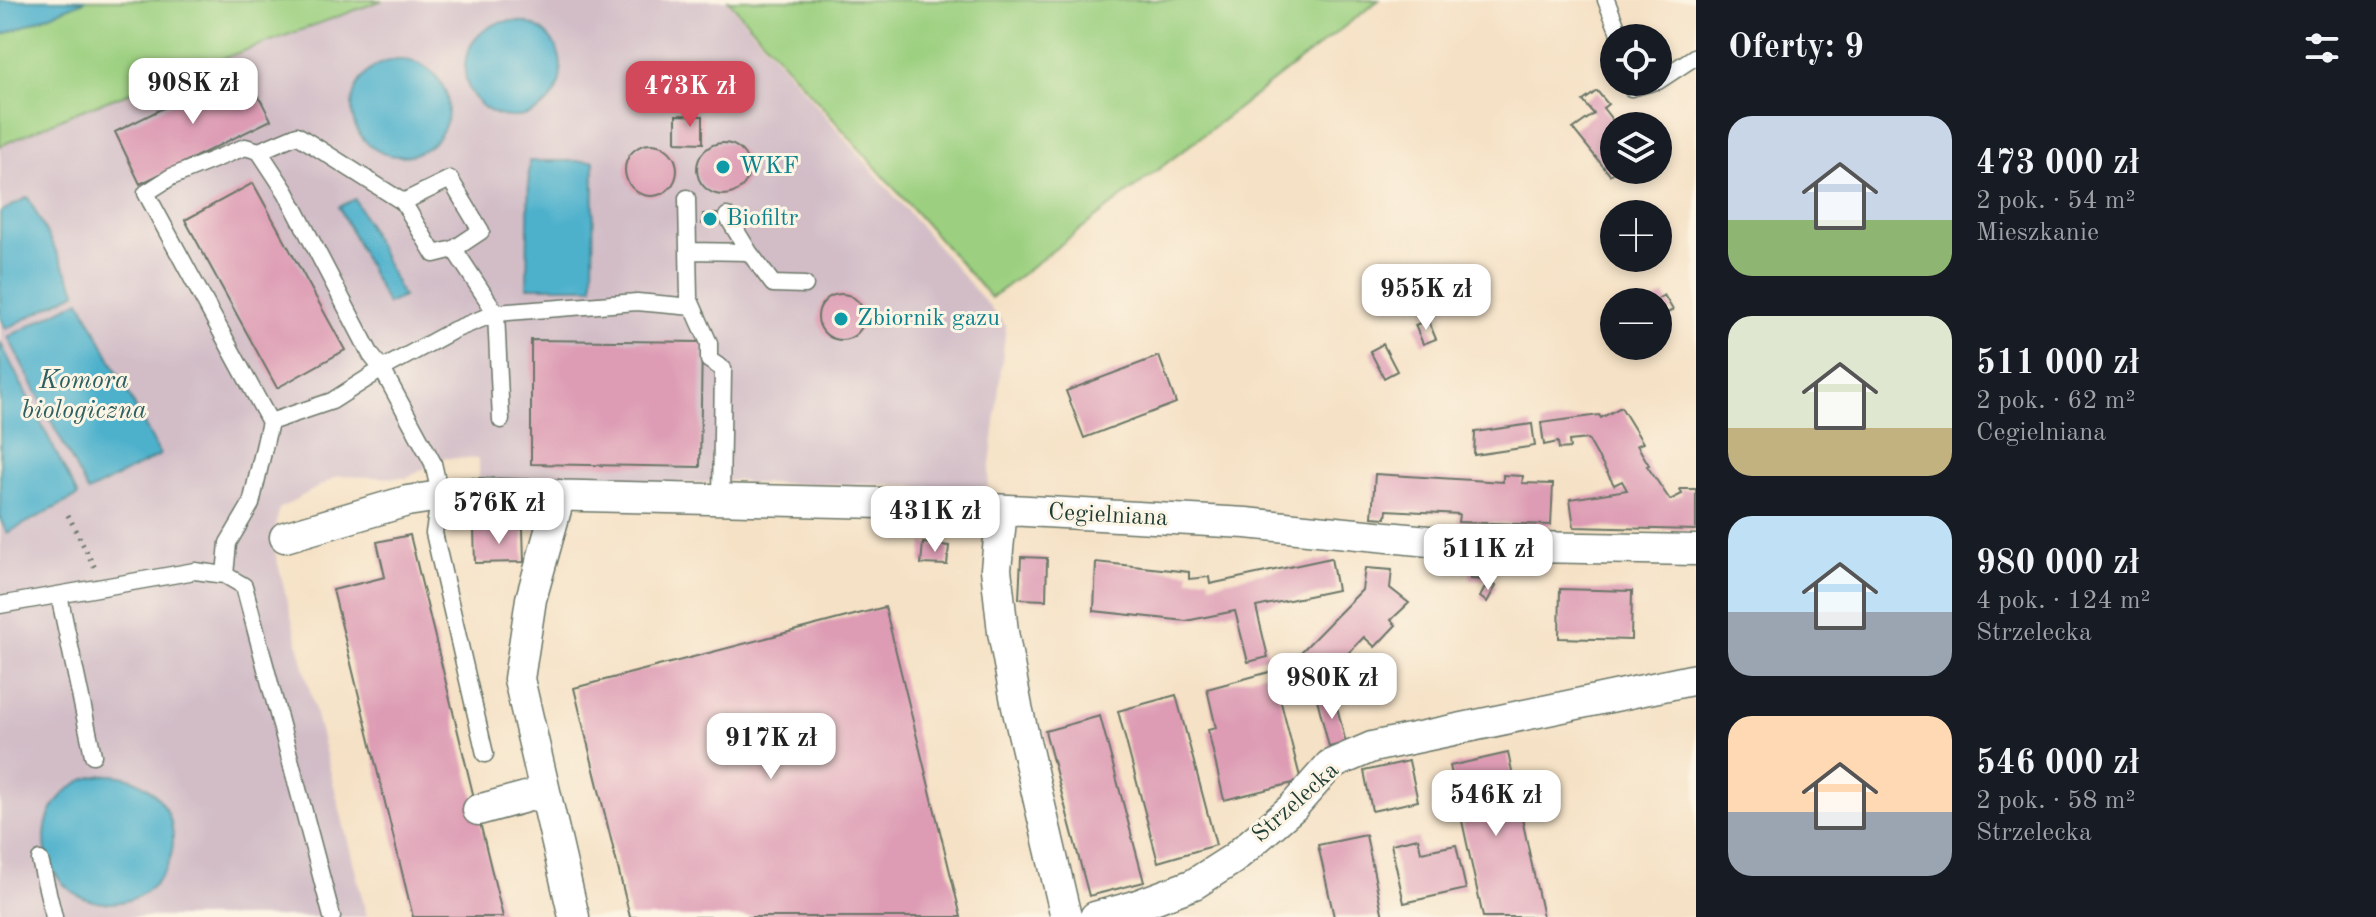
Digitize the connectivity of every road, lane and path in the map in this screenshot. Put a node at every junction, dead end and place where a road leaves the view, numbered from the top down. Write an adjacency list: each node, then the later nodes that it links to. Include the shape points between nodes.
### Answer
1 (1606, 0): 2 (lane)
2 (1615, 24)
3 (1696, 56): 4 (lane)
4 (1672, 71)
5 (259, 151): 7 (lane, via 297,135); 15 (lane); 17 (lane, via 245,147 146,193)
6 (687, 198): 10 (lane)
7 (403, 202): 9 (lane, via 434,254); 9 (lane, via 450,179 481,231)
8 (727, 216): 11 (lane)
9 (454, 249): 14 (lane)
10 (689, 251): 11 (lane); 13 (lane)
11 (749, 252): 12 (lane, via 773,284)
12 (805, 285)
13 (693, 307): 14 (lane, via 637,302); 20 (lane, via 709,343 709,360 723,369)
14 (496, 313): 15 (lane); 16 (lane)
15 (382, 369): 17 (lane, via 332,401); 18 (lane, via 433,463)
16 (501, 420)
17 (270, 422): 25 (lane, via 251,504 228,543)
18 (440, 494): 19 (street, Cegielniana); 23 (street, Cegielniana); 30 (lane, via 434,533)
19 (560, 495): 20 (street, Cegielniana); 32 (street, via 531,599 519,679)
20 (721, 499): 21 (street, Cegielniana)
21 (1002, 510): 24 (street, Cegielniana, via 1246,523 1479,546); 39 (street, via 996,569 1003,632)
22 (68, 515): 26 (path)
23 (285, 537)
24 (1696, 550)
25 (225, 575): 26 (lane, via 195,571); 37 (lane, via 244,586)
26 (104, 587): 27 (lane)
27 (59, 595): 28 (lane); 31 (lane)
28 (0, 605)
29 (1696, 679): 35 (street, Strzelecka, via 1372,747 1330,765 1293,807 1233,859)
30 (485, 754)
31 (93, 755)
32 (544, 792): 33 (street); 38 (street)
33 (478, 810)
34 (40, 860): 36 (lane)
35 (1134, 912): 40 (street, Strzelecka)
36 (54, 917)
37 (332, 917)
38 (574, 917)
39 (1066, 917)
40 (1095, 917)

